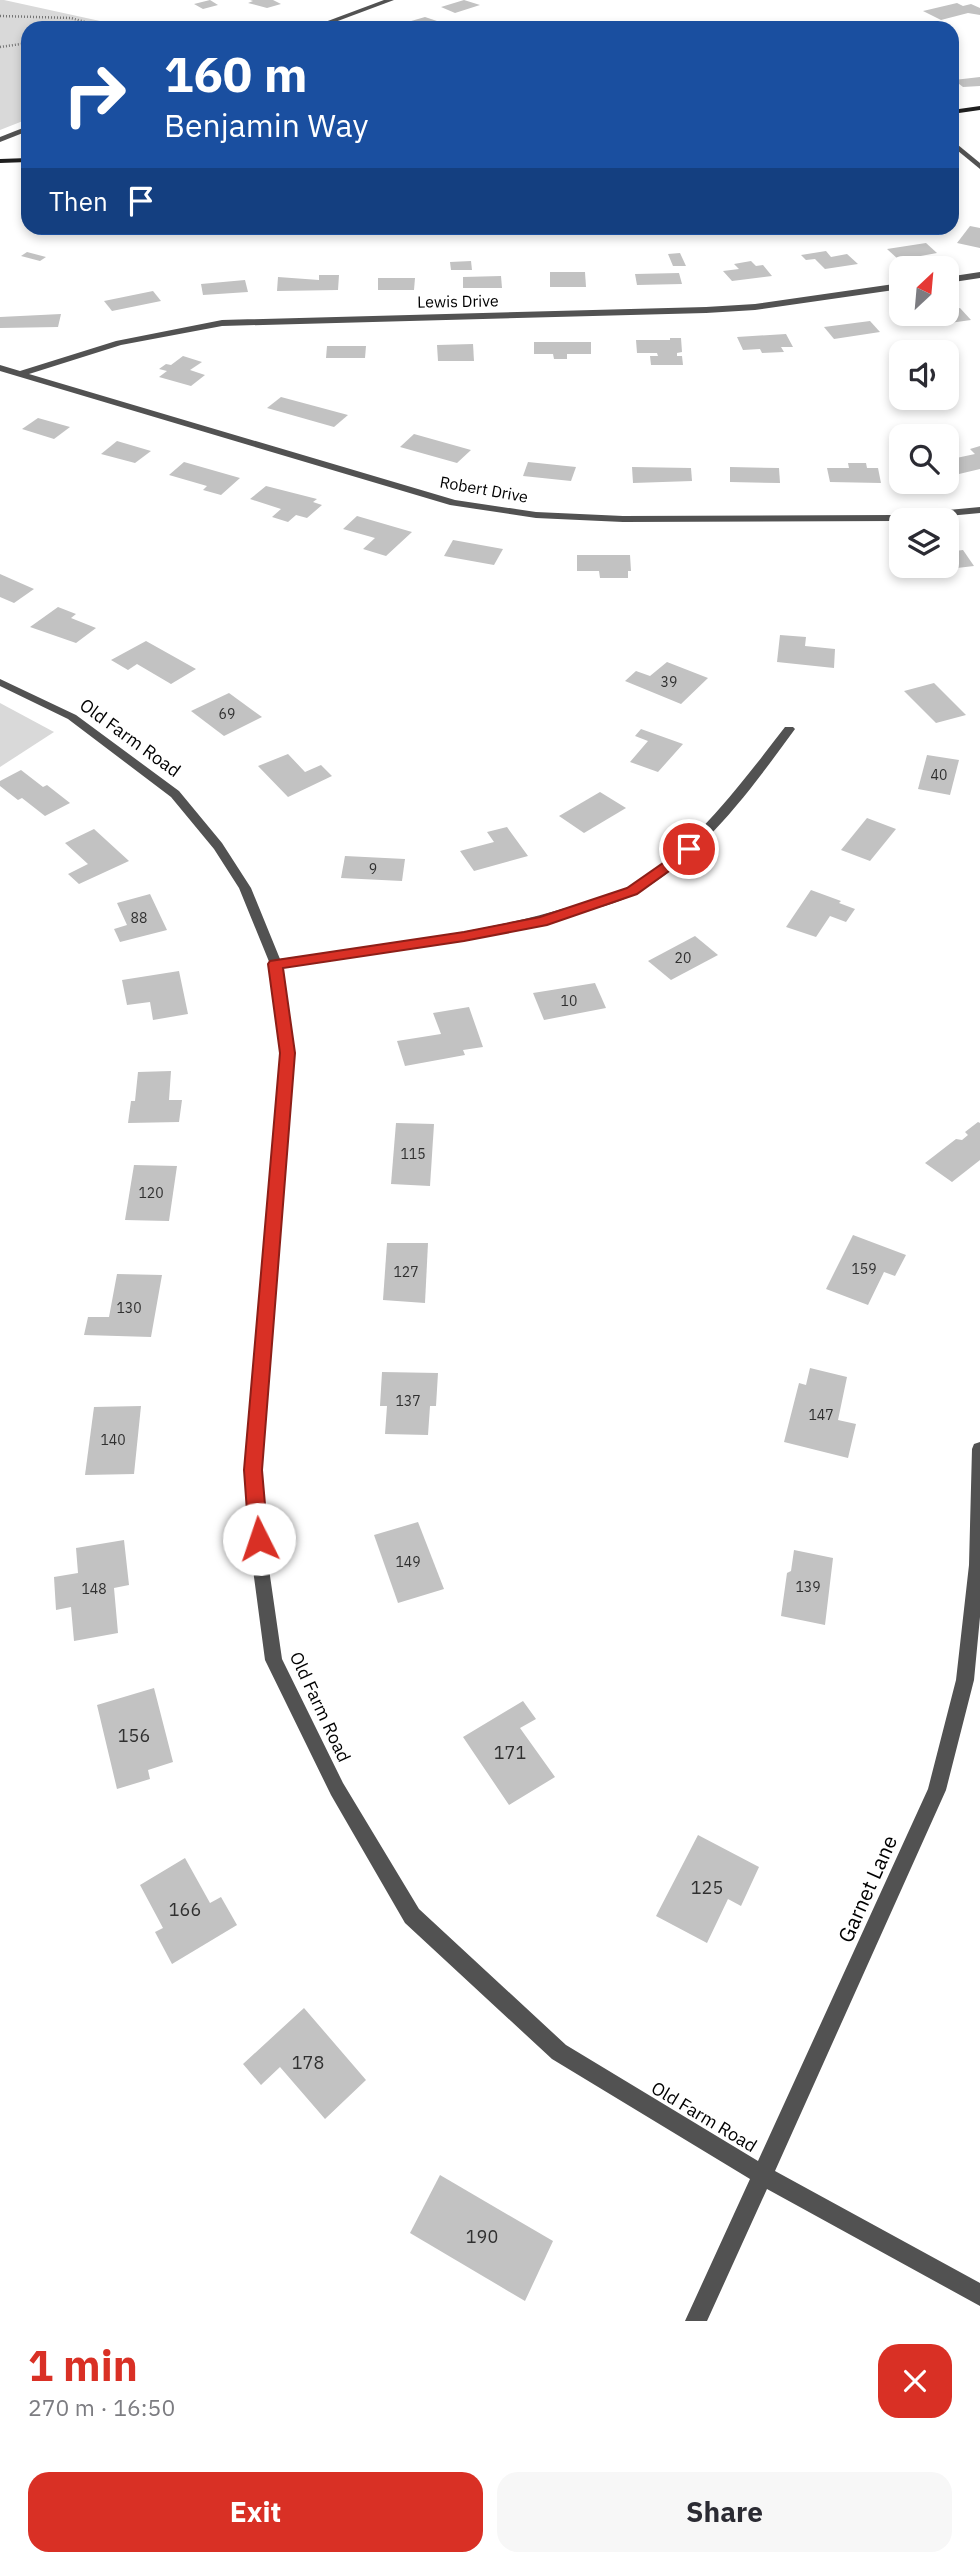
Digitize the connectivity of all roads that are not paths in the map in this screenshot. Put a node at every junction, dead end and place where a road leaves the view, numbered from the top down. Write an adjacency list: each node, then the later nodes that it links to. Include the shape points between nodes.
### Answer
1 (391, 0): 2 (street)
2 (332, 21)
3 (980, 108): 4 (street)
4 (959, 111)
5 (21, 131): 6 (street)
6 (0, 139)
7 (959, 148): 10 (street)
8 (21, 160): 9 (street)
9 (0, 161)
10 (980, 167)
11 (980, 275): 12 (street)
12 (959, 278)
13 (889, 288): 15 (street, Lewis Drive, via 706,310 222,323 145,334 69,354)
14 (0, 368): 15 (street, Robert Drive)
15 (20, 374): 16 (street, Robert Drive, via 454,503 509,511 623,519 895,518)
16 (980, 510)
17 (0, 682): 19 (street, Old Farm Road, via 72,717 175,794 246,888)
18 (789, 729): 19 (street, via 689,849 632,891 542,921 464,937)
19 (275, 964): 21 (street, Old Farm Road, via 287,1053 253,1470 274,1660 337,1789 412,1916 559,2052)
20 (980, 1449): 21 (street, Garnet Lane, via 977,1565 965,1680 937,1790)
21 (764, 2176): 22 (street, Old Farm Road); 23 (street, Garnet Lane)
22 (980, 2295)
23 (696, 2321)

